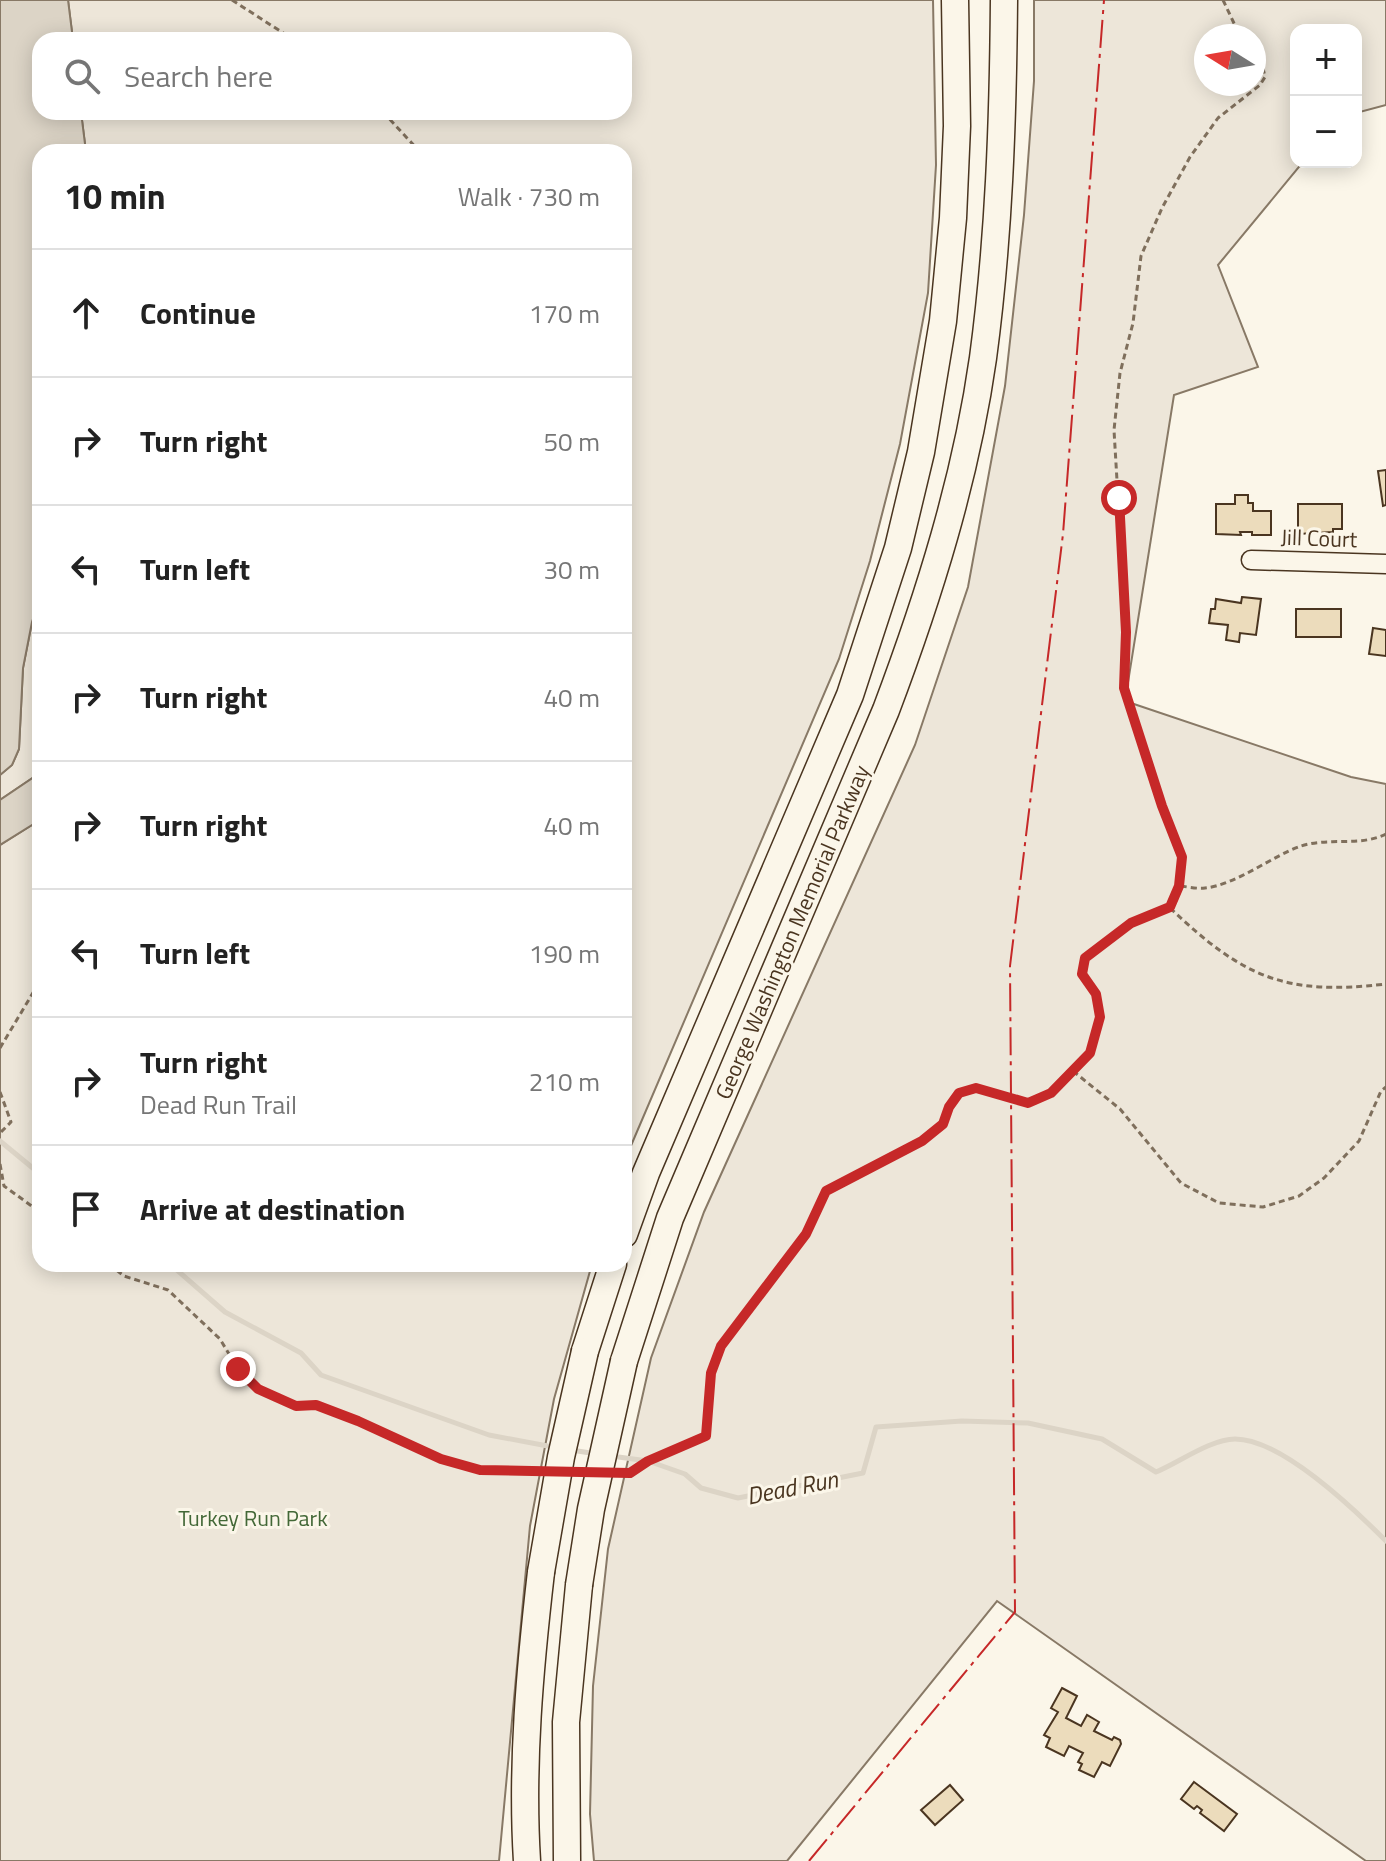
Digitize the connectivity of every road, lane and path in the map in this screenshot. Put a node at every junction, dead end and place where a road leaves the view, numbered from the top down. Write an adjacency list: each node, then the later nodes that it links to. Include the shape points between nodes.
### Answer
1 (232, 0): 6 (path)
2 (955, 0): 24 (highway, George Washington Memorial Parkway, via 957,126 943,321 898,548 850,695)
3 (1004, 0): 30 (highway, George Washington Memorial Parkway, bridge, via 997,233 964,458 909,650 670,1218 624,1361 579,1585 566,1722)
4 (1223, 0): 5 (path)
5 (1234, 24)
6 (282, 32)
7 (1246, 96): 13 (path, via 1218,118 1190,157 1141,256 1114,430 1124,688 1182,857)
8 (390, 120): 9 (path)
9 (413, 144)
10 (1251, 560): 11 (street, Jill Court)
11 (1386, 564)
12 (1386, 834): 13 (path, via 1301,846 1207,888)
13 (1179, 886): 14 (path)
14 (1170, 907): 15 (path, via 1221,954 1254,973 1324,987); 18 (path, via 1131,923 1085,958 1082,974 1096,994 1100,1017 1090,1053)
15 (1386, 984)
16 (32, 994): 17 (path)
17 (0, 1048)
18 (1073, 1071): 19 (path, via 1120,1109 1181,1183 1219,1203 1263,1207 1299,1196 1324,1178 1359,1141); 28 (path, via 1051,1093 1028,1103 976,1088 959,1093 943,1124 922,1141 826,1191 806,1234 721,1346 711,1373 706,1436 630,1473)
19 (1386, 1087)
20 (0, 1092): 21 (path, via 11,1122)
21 (0, 1133)
22 (0, 1164): 23 (path, via 4,1186)
23 (32, 1206)
24 (632, 1212)
25 (119, 1272): 27 (path, via 168,1290 220,1339 258,1389 296,1406 316,1405 358,1421 441,1459 480,1470)
26 (610, 1272): 29 (highway, bridge, via 585,1351 541,1572 527,1734)
27 (544, 1473)
28 (615, 1473)
29 (525, 1861)
30 (567, 1861)

